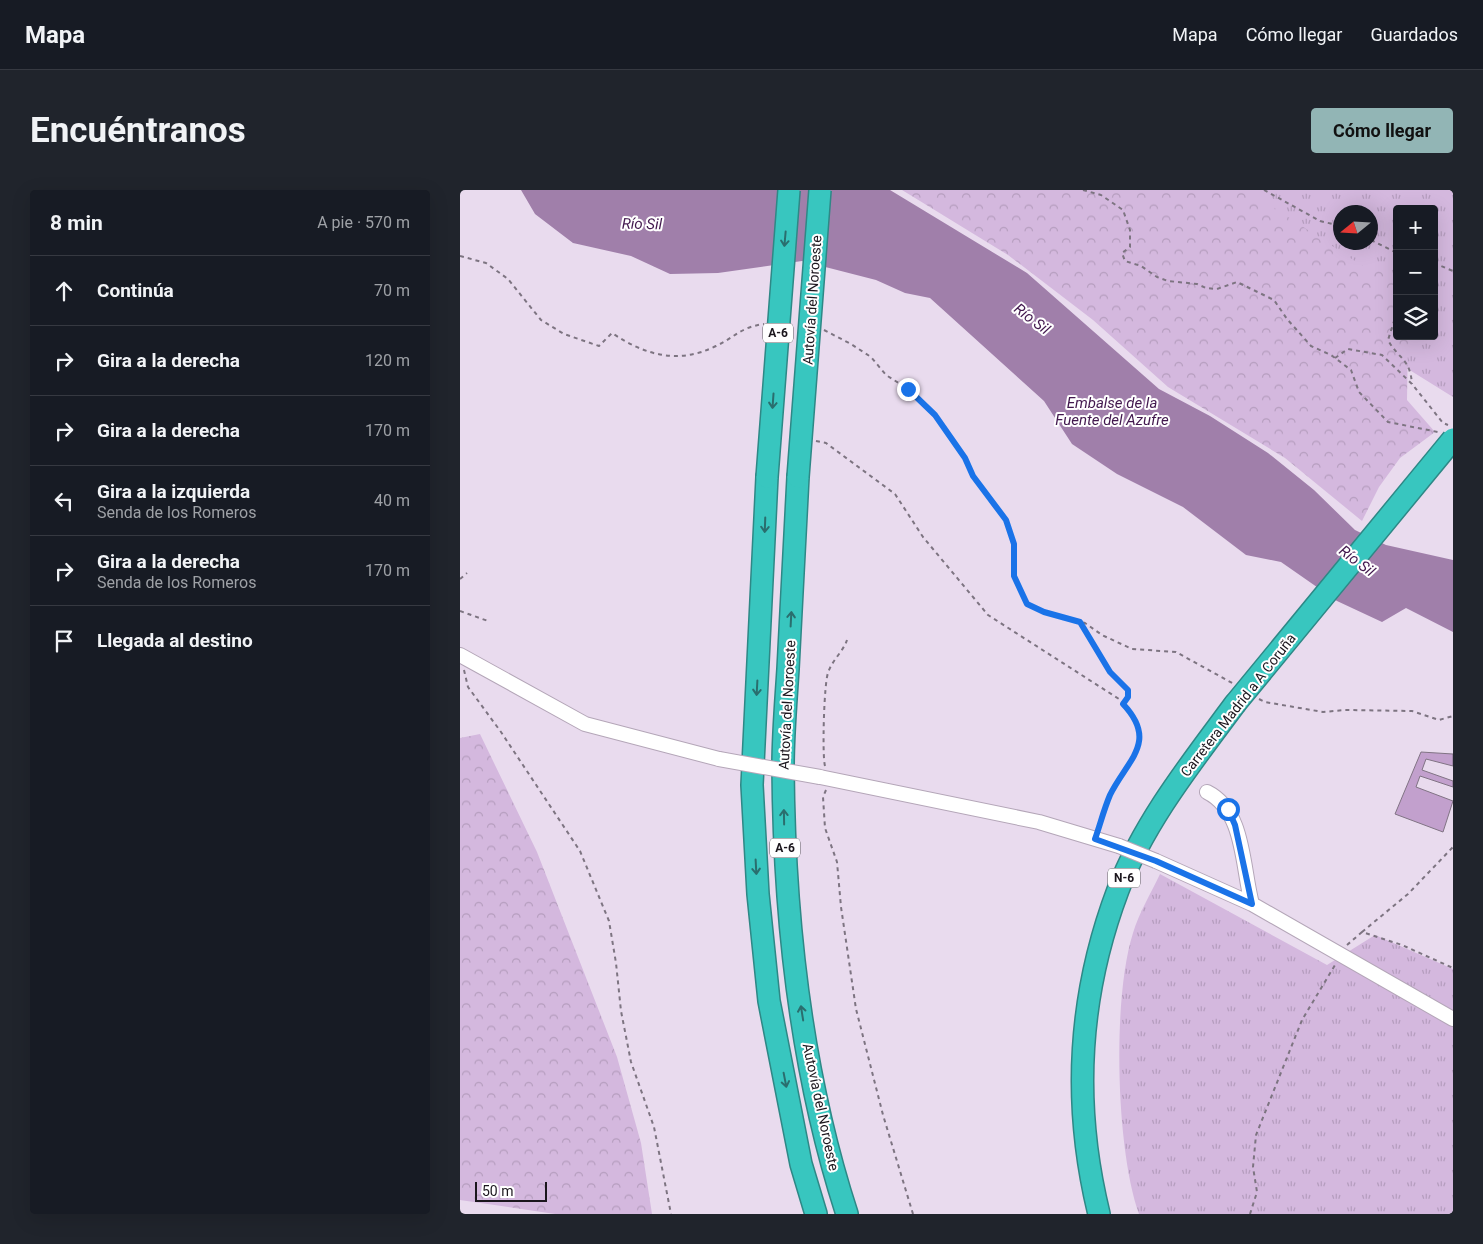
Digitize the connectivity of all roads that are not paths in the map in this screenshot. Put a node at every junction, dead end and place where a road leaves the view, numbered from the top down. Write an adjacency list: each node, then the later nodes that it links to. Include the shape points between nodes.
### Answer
1 (789, 190): 8 (highway, A-6, one-way to 8, bridge, via 767,477 752,785 758,894 769,1001 801,1164)
2 (820, 190): 9 (highway, Autovía del Noroeste / A-6, one-way to 2, bridge, via 835,1178 812,1070 794,961 786,877 783,765 798,477)
3 (1447, 436): 10 (highway, Carretera Madrid a A Coruña / N-6, bridge, via 1236,695 1143,839 1119,889 1100,944 1087,1013 1081,1079 1082,1126)
4 (461, 656): 6 (street, bridge, via 585,724 719,759 1039,822 1119,846)
5 (1207, 792): 6 (street, via 1219,798 1235,825)
6 (1252, 904): 7 (street)
7 (1453, 1019)
8 (816, 1214)
9 (847, 1214)
10 (1099, 1214)

